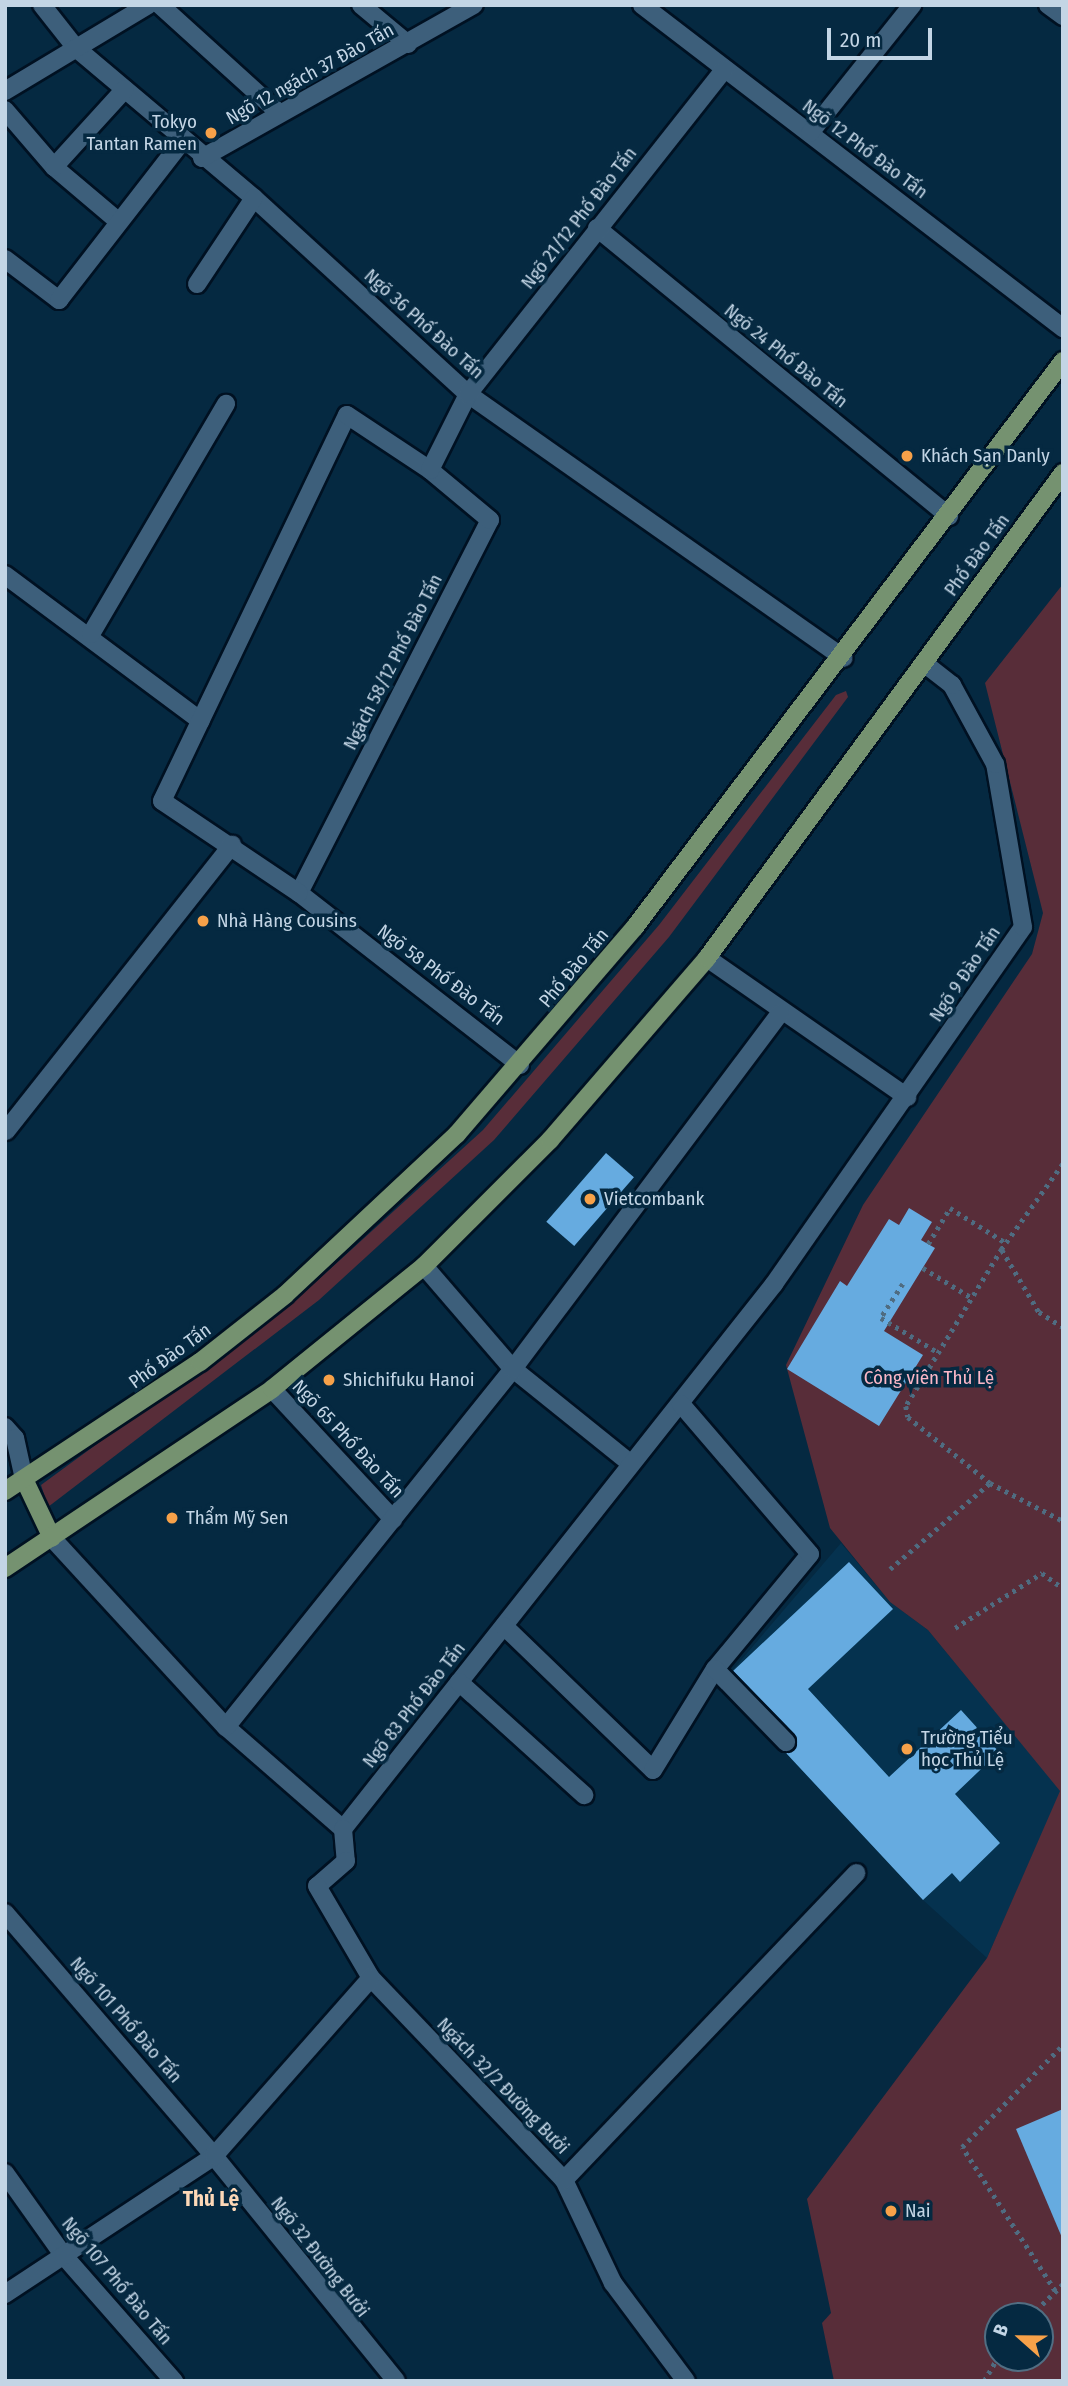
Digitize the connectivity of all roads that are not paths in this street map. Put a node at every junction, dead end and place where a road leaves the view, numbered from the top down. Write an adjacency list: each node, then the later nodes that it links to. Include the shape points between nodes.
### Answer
1 (42, 5): 11 (street, Ngõ 36 Phố Đào Tấn)
2 (148, 5): 11 (street)
3 (160, 5): 16 (street)
4 (360, 5): 10 (street)
5 (474, 5): 10 (street, Ngõ 12 ngách 37 Đào Tấn)
6 (642, 5): 12 (street, Ngõ 12 Phố Đào Tấn)
7 (912, 5): 17 (street)
8 (1048, 5): 9 (street)
9 (1063, 16)
10 (408, 44): 16 (street, Ngõ 12 ngách 37 Đào Tấn)
11 (76, 48): 13 (street, Ngõ 36 Phố Đào Tấn); 14 (street)
12 (725, 69): 17 (street, Ngõ 12 Phố Đào Tấn); 23 (street, Ngõ 21/12 Phố Đào Tấn)
13 (125, 89): 18 (street, Ngõ 36 Phố Đào Tấn); 20 (street)
14 (5, 91)
15 (5, 110): 20 (street)
16 (279, 113): 19 (street, Ngõ 12 ngách 37 Đào Tấn)
17 (810, 133): 26 (street, Ngõ 12 Phố Đào Tấn)
18 (183, 140): 19 (street, Ngõ 36 Phố Đào Tấn); 22 (street)
19 (202, 158): 21 (street, Ngõ 36 Phố Đào Tấn)
20 (54, 167): 22 (street)
21 (254, 198): 25 (street); 28 (street, Ngõ 36 Phố Đào Tấn)
22 (119, 222): 24 (street, via 59,300)
23 (597, 228): 28 (street, Ngõ 21/12 Phố Đào Tấn); 32 (street, Ngõ 24 Phố Đào Tấn)
24 (5, 259)
25 (197, 284)
26 (1063, 328)
27 (1063, 361): 32 (main road, Phố Đào Tấn)
28 (468, 394): 30 (street, Ngõ 21/12 Phố Đào Tấn); 35 (street, Ngõ 36 Phố Đào Tấn)
29 (226, 404): 34 (street)
30 (430, 471): 37 (street, via 347,415); 39 (street, Ngách 58/12 Phố Đào Tấn, via 490,520)
31 (1063, 473): 36 (main road, Phố Đào Tấn)
32 (948, 516): 35 (main road, Phố Đào Tấn)
33 (5, 575): 34 (street)
34 (91, 634): 37 (street)
35 (842, 658): 42 (main road, Phố Đào Tấn, via 635,928)
36 (924, 663): 40 (main road, Phố Đào Tấn); 43 (street, Ngõ 9 Đào Tấn, via 952,685 995,764 1023,927)
37 (201, 721): 38 (street, Ngõ 58 Phố Đào Tấn, via 162,801)
38 (232, 845): 39 (street, Ngõ 58 Phố Đào Tấn); 44 (street)
39 (299, 893): 42 (street, Ngõ 58 Phố Đào Tấn)
40 (707, 958): 41 (street); 45 (main road, Phố Đào Tấn, via 550,1140)
41 (780, 1013): 43 (street); 47 (street)
42 (520, 1065): 52 (main road, Phố Đào Tấn, via 448,1143 285,1295 190,1369)
43 (906, 1097): 46 (street, Ngõ 9 Đào Tấn)
44 (6, 1131)
45 (424, 1266): 47 (street); 48 (main road, Phố Đào Tấn)
46 (774, 1284): 49 (street, Ngõ 83 Phố Đào Tấn)
47 (513, 1369): 51 (street); 54 (street)
48 (272, 1389): 54 (street, Ngõ 65 Phố Đào Tấn); 55 (main road, Phố Đào Tấn)
49 (681, 1404): 51 (street, Ngõ 83 Phố Đào Tấn); 58 (street, via 810,1554)
50 (5, 1426): 52 (street, via 15,1438)
51 (631, 1464): 57 (street, Ngõ 83 Phố Đào Tấn)
52 (24, 1479): 53 (main road, Phố Đào Tấn); 55 (main road)
53 (5, 1491)
54 (393, 1519): 60 (street)
55 (52, 1538): 56 (main road, Phố Đào Tấn); 60 (street)
56 (5, 1568)
57 (504, 1626): 58 (street, via 653,1769); 59 (street, Ngõ 83 Phố Đào Tấn)
58 (715, 1670): 61 (street)
59 (459, 1682): 62 (street); 63 (street, Ngõ 83 Phố Đào Tấn)
60 (226, 1727): 63 (street)
61 (786, 1742)
62 (584, 1795)
63 (344, 1829): 66 (street, Ngách 32/2 Đường Bưởi, via 346,1861 317,1886)
64 (856, 1873): 69 (street)
65 (5, 1913): 67 (street, Ngõ 101 Phố Đào Tấn)
66 (371, 1978): 67 (street); 69 (street, Ngách 32/2 Đường Bưởi)
67 (214, 2156): 70 (street); 73 (street, Ngõ 32 Đường Bưởi)
68 (5, 2173): 70 (street, Ngõ 107 Phố Đào Tấn)
69 (564, 2180): 74 (street, Ngách 32/2 Đường Bưởi, via 613,2283)
70 (64, 2256): 71 (street); 72 (street, Ngõ 107 Phố Đào Tấn)
71 (5, 2294)
72 (174, 2381)
73 (396, 2381)
74 (686, 2381)

